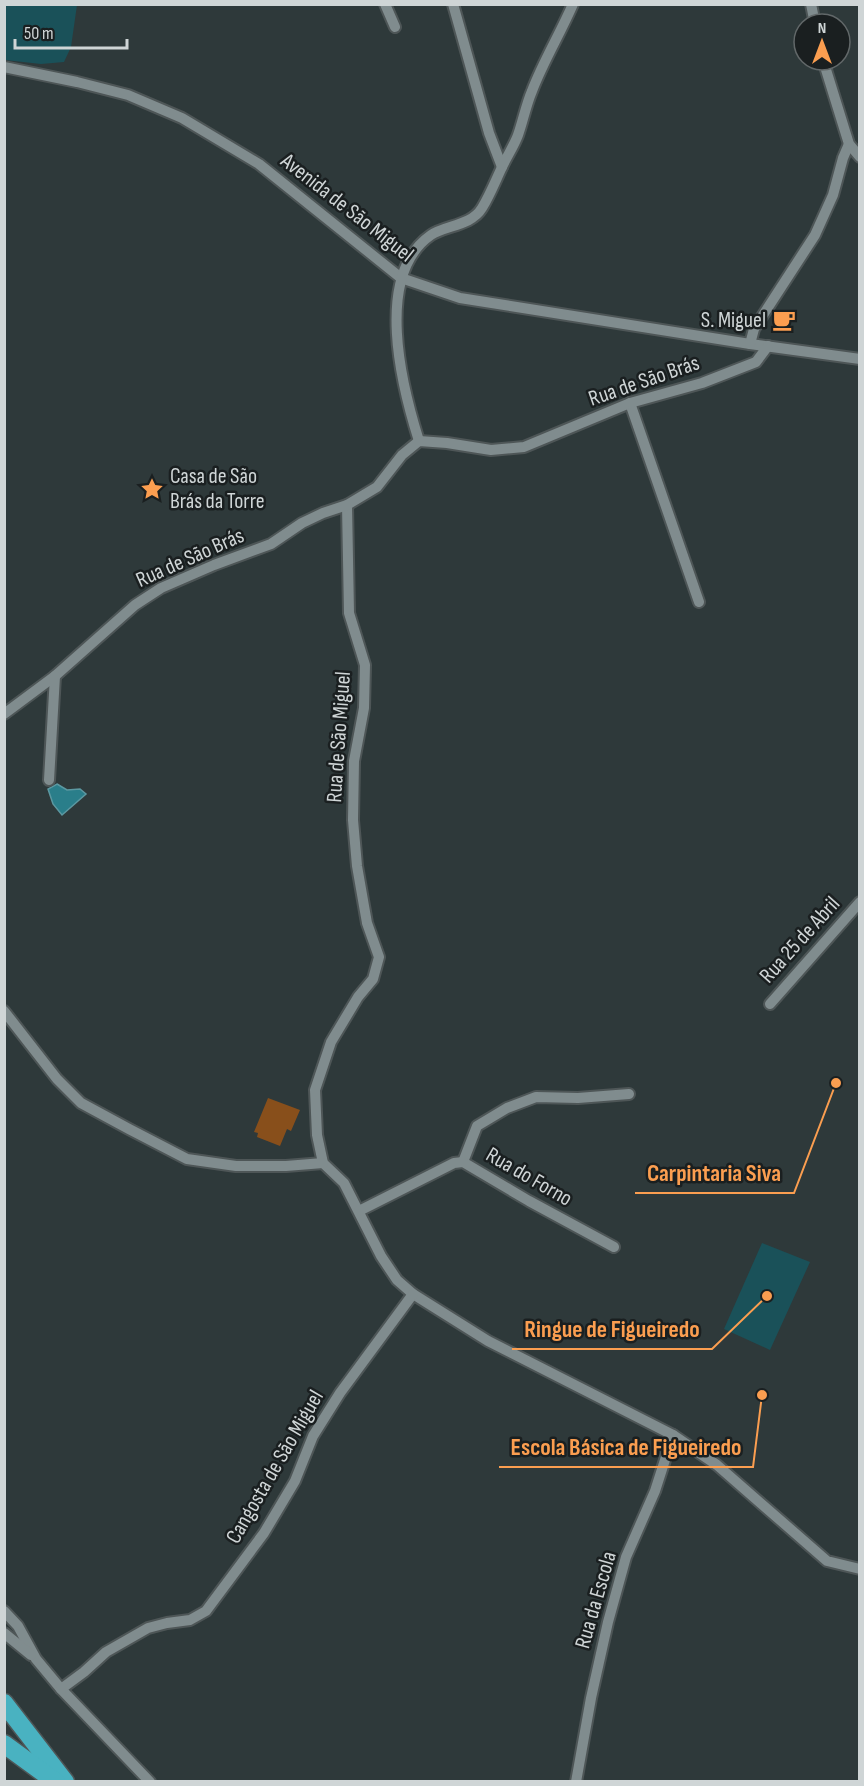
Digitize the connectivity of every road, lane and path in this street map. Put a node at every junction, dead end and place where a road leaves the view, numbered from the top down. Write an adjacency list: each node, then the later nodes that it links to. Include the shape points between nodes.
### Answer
1 (385, 4): 4 (street)
2 (453, 4): 9 (street)
3 (573, 4): 9 (street, via 532,91 518,138)
4 (395, 27)
5 (4, 67): 10 (street, Avenida de São Miguel, via 128,95 182,118 259,164)
6 (827, 72): 7 (street)
7 (849, 144): 8 (street); 11 (street, via 815,235 754,329)
8 (860, 157)
9 (502, 168): 10 (street, via 478,214 431,235 412,253)
10 (401, 278): 11 (street, Avenida de São Miguel, via 460,298); 15 (street, via 397,342 401,375)
11 (750, 344): 12 (street, Avenida de São Miguel)
12 (768, 346): 13 (street, Avenida de São Miguel); 14 (street, Rua de São Brás, via 756,362 702,383)
13 (860, 359)
14 (630, 403): 15 (street, Rua de São Brás, via 524,447 490,450); 17 (street)
15 (419, 441): 16 (street, Rua de São Brás, via 402,455 377,487)
16 (347, 505): 18 (street, Rua de São Brás, via 323,513 271,544 161,588 135,605); 26 (street, Rua de São Miguel, via 350,613 365,665 364,708 354,761 353,820 367,923 379,957 373,979 331,1042 315,1090 317,1136)
17 (699, 602)
18 (55, 676): 19 (street, Rua de São Brás); 20 (street)
19 (4, 714)
20 (49, 780)
21 (860, 902): 22 (street, Rua 25 de Abril)
22 (770, 1004)
23 (4, 1011): 26 (street, via 57,1079 81,1103 188,1159 236,1166)
24 (629, 1094): 25 (street, via 536,1097 507,1108 477,1126)
25 (463, 1162): 27 (street, Rua do Forno, via 454,1162); 28 (street, Rua do Forno)
26 (323, 1163): 27 (street, via 344,1183)
27 (359, 1211): 29 (street, via 381,1257)
28 (614, 1247)
29 (413, 1294): 30 (street, via 488,1341); 35 (street, Cangosta de São Miguel, via 340,1393 264,1533 206,1611 190,1620 148,1628 106,1652)
30 (673, 1435): 31 (street, via 717,1465 827,1562); 44 (street, Rua da Escola, via 655,1491 626,1557 591,1698)
31 (860, 1569)
32 (4, 1611): 34 (street, via 18,1626)
33 (4, 1633): 34 (street)
34 (36, 1659): 35 (street)
35 (61, 1689): 43 (street)
36 (4, 1703): 40 (highway)
37 (4, 1724): 40 (highway)
38 (4, 1744): 40 (highway)
39 (4, 1755): 40 (highway)
40 (39, 1761): 41 (highway); 42 (highway)
41 (56, 1782)
42 (64, 1782)
43 (150, 1782)
44 (576, 1782)

